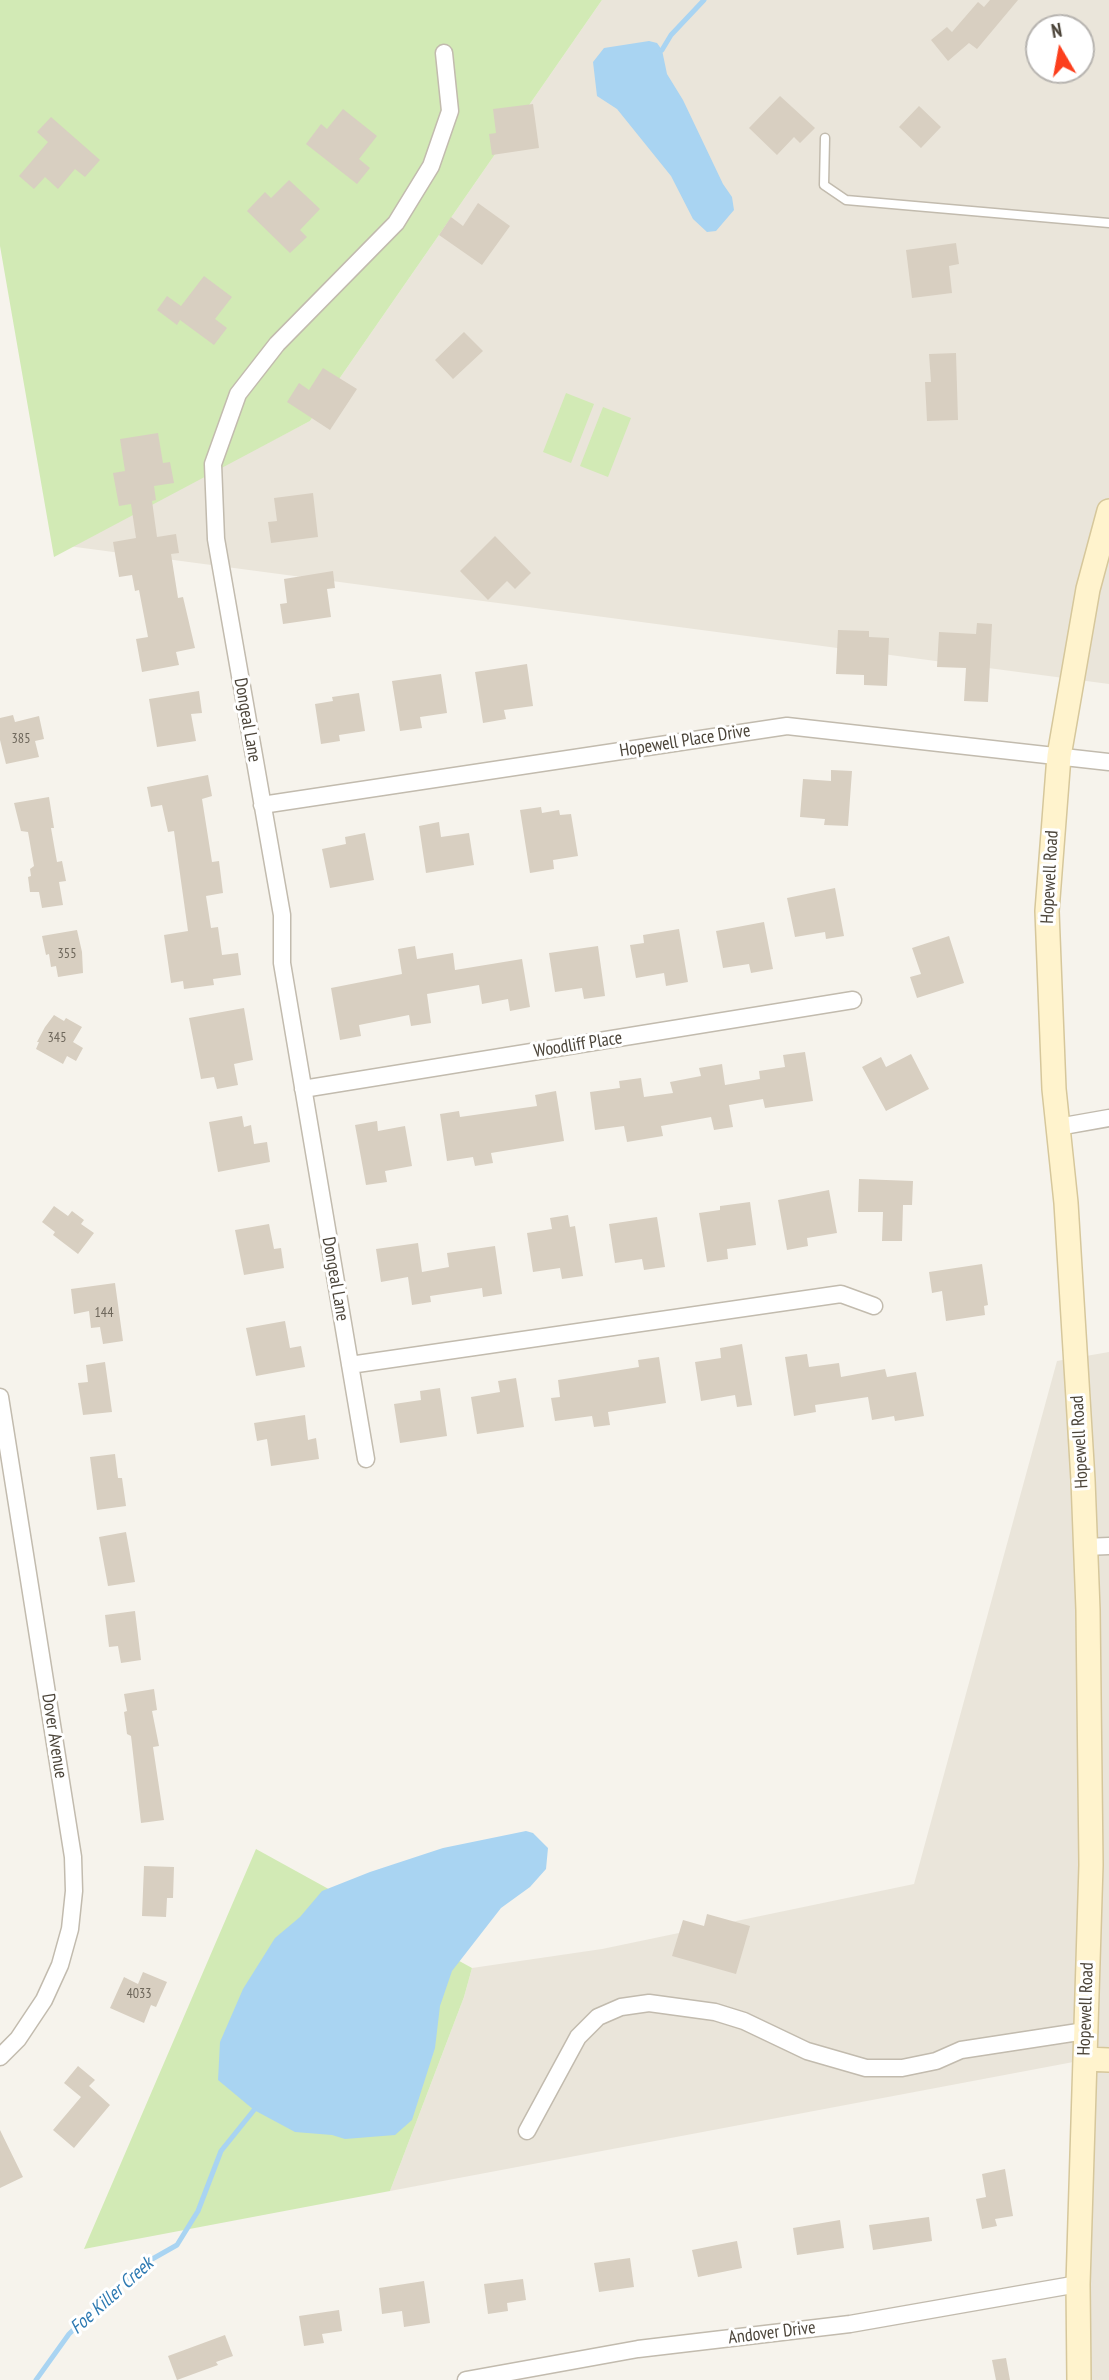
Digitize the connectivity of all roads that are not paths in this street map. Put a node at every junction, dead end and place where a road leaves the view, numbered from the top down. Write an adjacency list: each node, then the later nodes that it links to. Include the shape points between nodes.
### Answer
1 (444, 53): 7 (street, Dongeal Lane, via 450,111 431,166 396,223 277,344 238,394 213,464 216,539)
2 (825, 138): 3 (lane, via 824,185 846,200)
3 (1109, 223)
4 (1109, 511): 5 (street, Hopewell Road, via 1088,589)
5 (1059, 756): 6 (street, Hopewell Place Drive); 7 (street, Hopewell Place Drive, via 787,726); 11 (street, Hopewell Road, via 1047,911)
6 (1109, 762)
7 (262, 805): 9 (street, Dongeal Lane, via 282,915 282,963)
8 (853, 1000): 9 (street, Woodliff Place)
9 (303, 1089): 13 (street, Dongeal Lane)
10 (1109, 1118): 11 (street)
11 (1058, 1127): 17 (street, Hopewell Road, via 1068,1226)
12 (874, 1306): 13 (street, via 841,1294)
13 (350, 1365): 15 (street, Dongeal Lane)
14 (0, 1397): 19 (street, Dover Avenue, via 73,1857 74,1891 60,1965 44,2000)
15 (366, 1459)
16 (1109, 1546): 17 (street)
17 (1085, 1548): 18 (street, Hopewell Road, via 1091,1865)
18 (1086, 2031): 20 (street, Hopewell Road); 22 (street, via 961,2050 902,2068 866,2068 807,2051 715,2012 649,2003 621,2007 598,2017 578,2037)
19 (0, 2057)
20 (1084, 2059): 21 (street); 23 (street, Hopewell Road)
21 (1109, 2060)
22 (527, 2131)
23 (1078, 2284): 24 (street, Andover Drive, via 850,2323 638,2349); 25 (street, Hopewell Road)
24 (466, 2380)
25 (1079, 2380)

